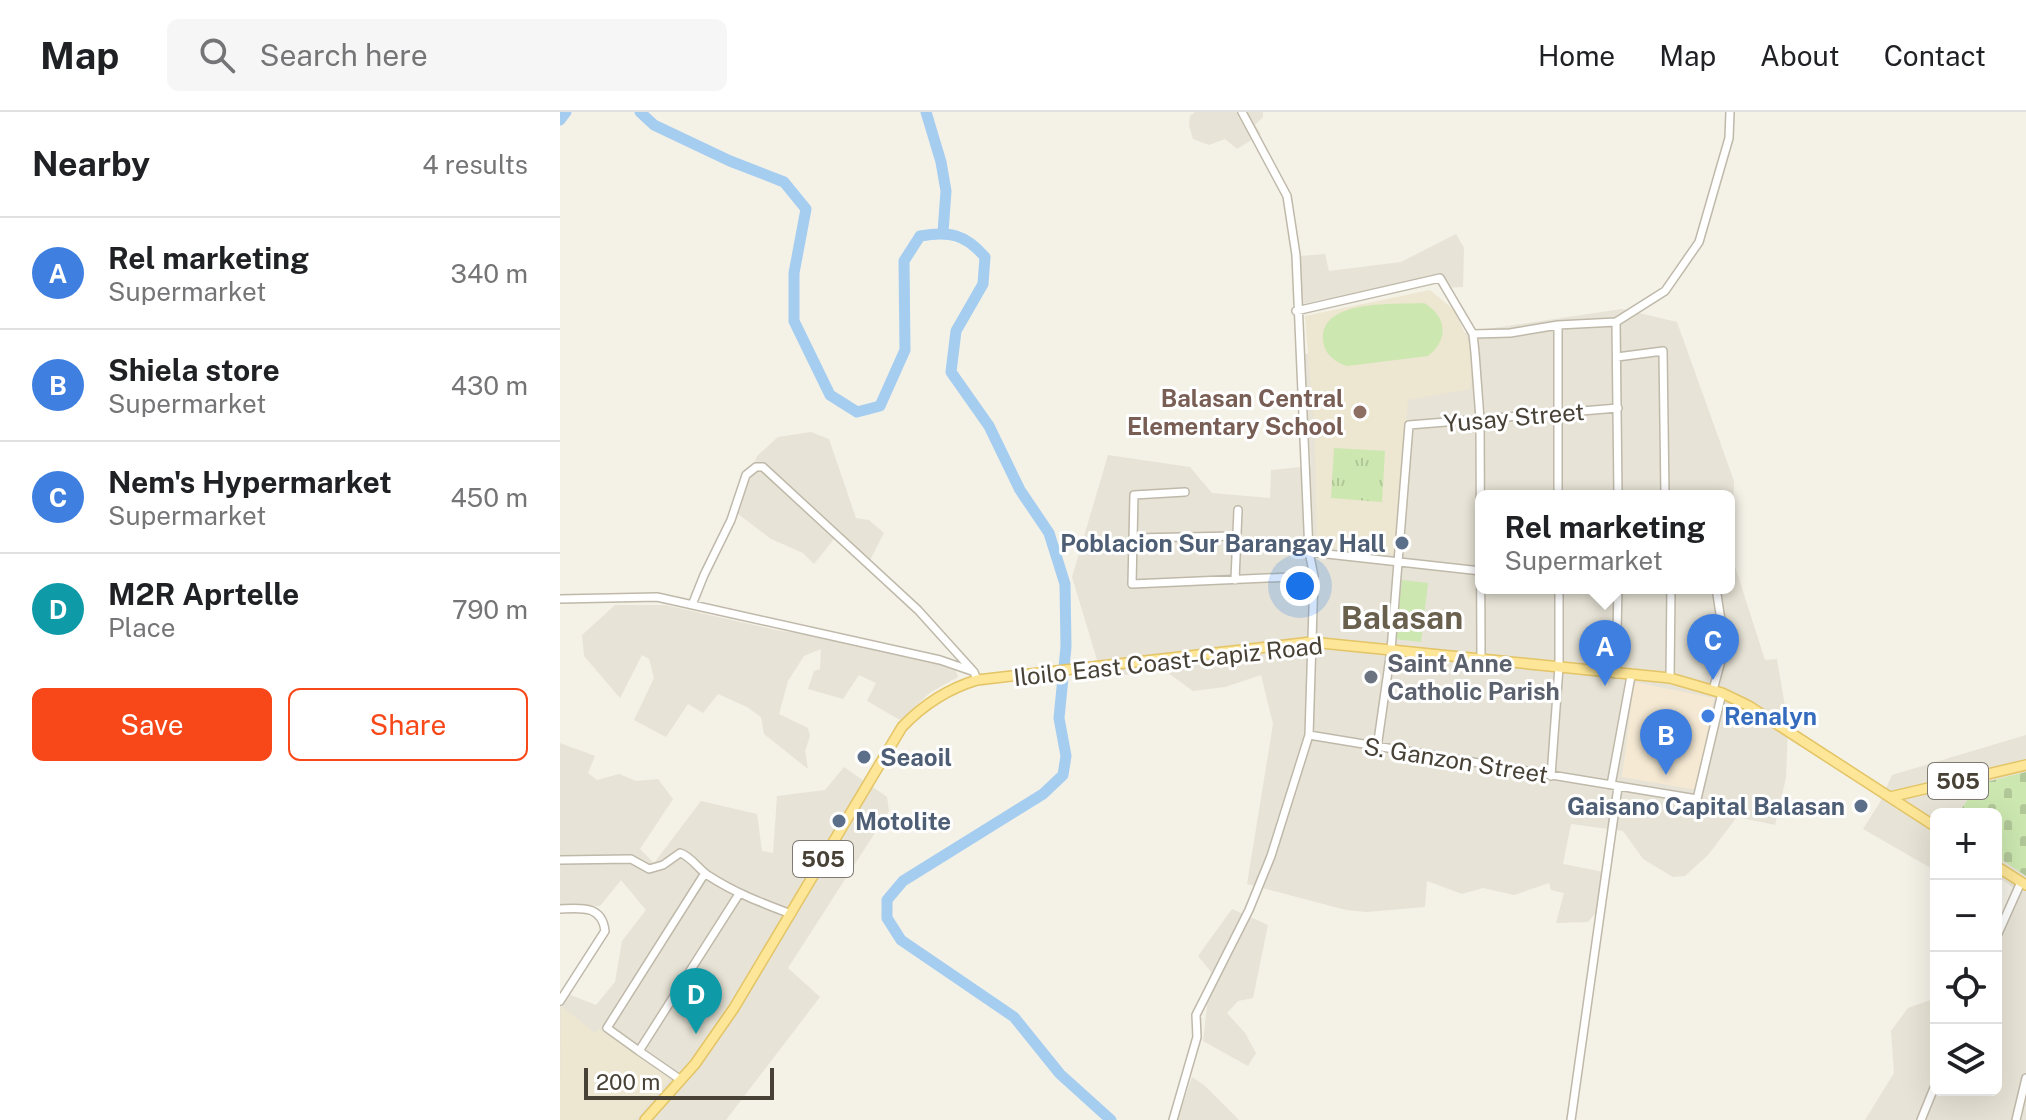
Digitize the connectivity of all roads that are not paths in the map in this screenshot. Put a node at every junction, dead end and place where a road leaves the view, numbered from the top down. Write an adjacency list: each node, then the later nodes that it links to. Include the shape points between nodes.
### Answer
1 (1242, 112): 3 (street, via 1287,196 1296,255)
2 (1730, 112): 4 (street, via 1729,138 1699,242 1665,291)
3 (1296, 311): 6 (street, via 1440,278); 19 (street)
4 (1616, 322): 5 (street); 7 (street)
5 (1558, 325): 6 (street); 9 (street)
6 (1473, 334): 10 (street)
7 (1617, 357): 8 (street); 14 (street, via 1663,351)
8 (1618, 408): 9 (street, Yusay Street); 13 (street)
9 (1557, 413): 10 (street, Yusay Street); 12 (street)
10 (1480, 419): 11 (street); 20 (street, Yusay Street, via 1409,425)
11 (1480, 490)
12 (1558, 490)
13 (1618, 490)
14 (1665, 490)
15 (1185, 492): 18 (street, via 1134,495)
16 (1238, 510): 17 (street)
17 (1237, 536): 18 (street); 23 (street)
18 (1133, 538): 23 (street, via 1132,584)
19 (1309, 552): 20 (street); 22 (street)
20 (1399, 560): 21 (street); 32 (street)
21 (1475, 570)
22 (1314, 576): 23 (street); 31 (street)
23 (1235, 580)
24 (1481, 594): 33 (street)
25 (1559, 594): 34 (street)
26 (1618, 594): 35 (street)
27 (1671, 594): 38 (street)
28 (1717, 594): 39 (street, via 1725,646)
29 (560, 599): 30 (street, via 657,597)
30 (692, 605): 36 (street, via 940,660); 36 (street, via 746,475 763,467 918,610)
31 (1311, 642): 32 (main road, Iloilo East Coast-Capiz Road / 505); 36 (main road, Iloilo East Coast-Capiz Road / 505); 40 (street)
32 (1391, 650): 33 (main road, Iloilo East Coast-Capiz Road / 505); 41 (street)
33 (1481, 658): 34 (main road, Iloilo East Coast-Capiz Road / 505)
34 (1559, 667): 35 (main road, Iloilo East Coast-Capiz Road / 505); 43 (street)
35 (1616, 674): 37 (main road, Iloilo East Coast-Capiz Road / 505)
36 (976, 676): 55 (main road, Iloilo East Coast-Capiz Road / 505, via 917,710 902,727)
37 (1631, 676): 38 (main road, Iloilo East Coast-Capiz Road / 505); 44 (street)
38 (1670, 678): 39 (main road, Iloilo East Coast-Capiz Road / 505)
39 (1718, 691): 44 (street, S. Ganzon Street, via 1697,799); 46 (main road, Iloilo East Coast-Capiz Road / 505)
40 (1309, 735): 41 (street, S. Ganzon Street); 62 (street, via 1271,856 1196,1015 1197,1037)
41 (1377, 748): 43 (street, S. Ganzon Street)
42 (2026, 765): 45 (main road, 505)
43 (1551, 776): 44 (street, S. Ganzon Street)
44 (1615, 786): 64 (street)
45 (1919, 790): 46 (main road, 505); 47 (main road)
46 (1890, 797): 47 (main road, Iloilo East Coast-Capiz Road)
47 (1914, 812): 48 (main road, Iloilo East Coast-Capiz Road)
48 (1930, 823)
49 (560, 860): 51 (street, via 631,859 649,869 680,853)
50 (2002, 870): 52 (main road)
51 (705, 873): 53 (street); 58 (street, via 607,1028)
52 (2023, 883): 56 (street)
53 (739, 894): 55 (street); 58 (street)
54 (560, 909): 57 (street, via 589,908 605,926)
55 (791, 914): 60 (main road, Iloilo East Coast-Capiz Road / 505, via 734,1008)
56 (2002, 926)
57 (562, 996)
58 (639, 1051): 60 (street)
59 (2026, 1078): 66 (street)
60 (681, 1080): 63 (main road, Iloilo East Coast-Capiz Road / 505)
61 (1931, 1096): 65 (street)
62 (1175, 1119)
63 (645, 1120)
64 (1571, 1120)
65 (1921, 1120)
66 (2016, 1120)

